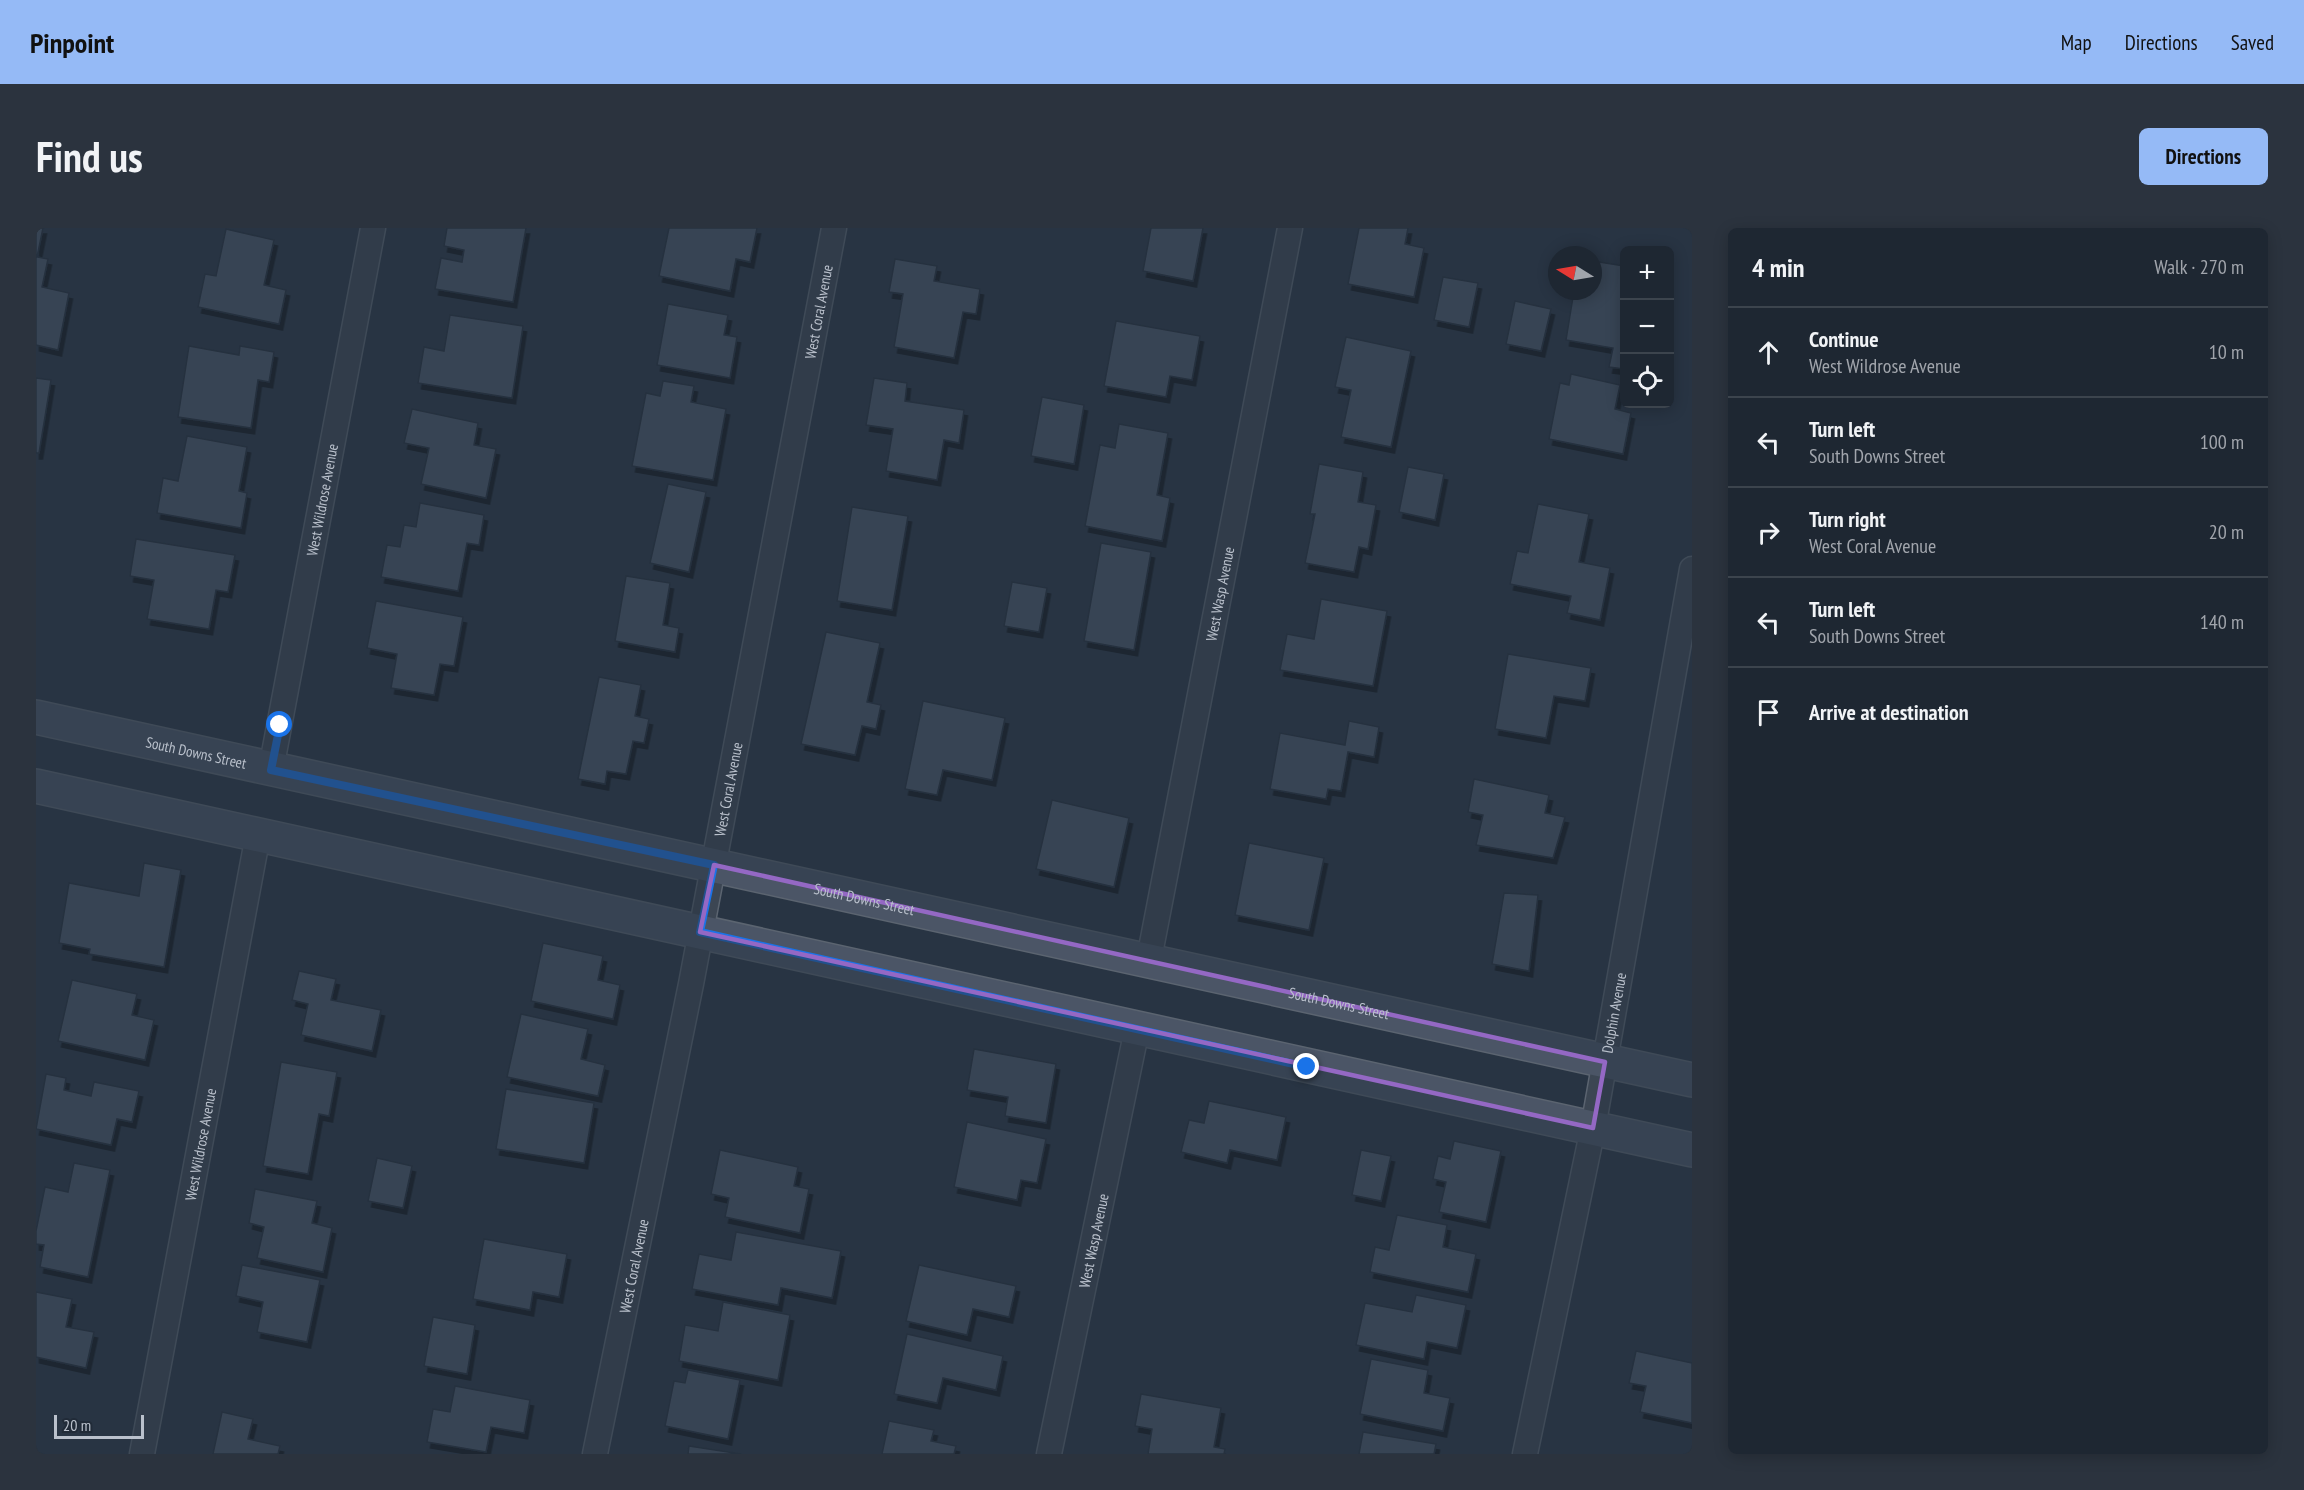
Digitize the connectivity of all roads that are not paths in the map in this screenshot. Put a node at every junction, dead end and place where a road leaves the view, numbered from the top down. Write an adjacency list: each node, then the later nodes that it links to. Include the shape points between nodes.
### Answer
1 (373, 228): 6 (street, West Wildrose Avenue)
2 (834, 228): 9 (street, West Coral Avenue)
3 (1290, 228): 11 (street, West Wasp Avenue)
4 (1692, 569): 13 (street, Dolphin Avenue)
5 (36, 717): 6 (main road, South Downs Street)
6 (271, 770): 9 (main road, South Downs Street)
7 (36, 786): 8 (main road)
8 (258, 835): 10 (main road); 17 (street, West Wildrose Avenue)
9 (714, 865): 10 (street, West Coral Avenue); 11 (main road, South Downs Street)
10 (700, 932): 12 (main road); 18 (street, West Coral Avenue)
11 (1149, 959): 13 (main road, South Downs Street)
12 (1137, 1029): 15 (main road); 19 (street, West Wasp Avenue)
13 (1605, 1062): 14 (main road, South Downs Street); 15 (street, Dolphin Avenue)
14 (1692, 1080)
15 (1593, 1128): 16 (main road); 20 (street, Dolphin Avenue)
16 (1692, 1150)
17 (142, 1454)
18 (595, 1454)
19 (1049, 1454)
20 (1525, 1454)

